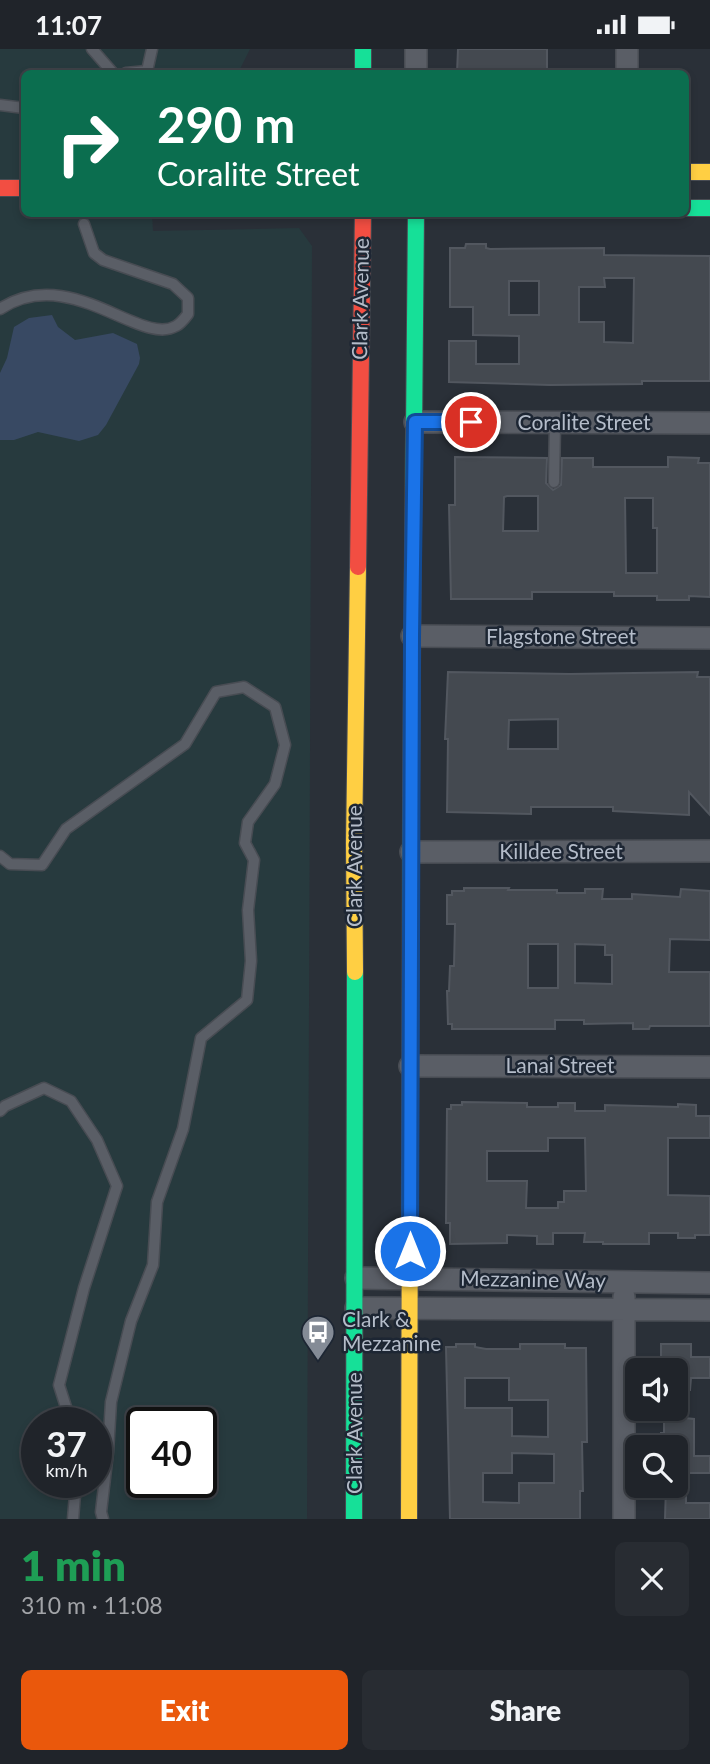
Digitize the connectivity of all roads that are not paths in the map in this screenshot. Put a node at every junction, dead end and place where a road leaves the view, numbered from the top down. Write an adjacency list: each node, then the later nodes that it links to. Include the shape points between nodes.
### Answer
1 (92, 49): 6 (lane)
2 (152, 49): 7 (lane)
3 (363, 49): 8 (main road)
4 (416, 49): 9 (street)
5 (627, 49): 10 (street)
6 (110, 70)
7 (147, 70)
8 (363, 70)
9 (416, 70)
10 (626, 70)
11 (0, 105): 12 (lane)
12 (21, 108)
13 (689, 172): 14 (main road)
14 (710, 172)
15 (0, 188): 16 (main road)
16 (21, 188)
17 (689, 208): 18 (main road)
18 (710, 208)
19 (362, 217): 36 (main road, Clark Avenue, via 354,843)
20 (416, 217): 23 (main road)
21 (84, 224): 22 (lane, via 94,253 103,260 173,284 188,298 188,314 176,327 157,330 85,301 49,293 16,298)
22 (0, 309)
23 (415, 422): 24 (street, Coralite Street); 27 (main road)
24 (555, 423): 25 (street, Coralite Street); 26 (lane)
25 (710, 423)
26 (554, 482)
27 (412, 636): 28 (street, Flagstone Street); 30 (main road)
28 (710, 638)
29 (710, 851): 30 (street, Killdee Street)
30 (411, 852): 32 (main road)
31 (0, 856): 46 (lane, via 10,864 42,865 66,829 185,744 216,692 244,687 275,706 285,745 275,784 248,822 245,843 254,860 247,1000 201,1038 183,1129 157,1202 153,1265 131,1321 111,1402)
32 (410, 1066): 33 (street, Lanai Street); 35 (main road)
33 (710, 1067)
34 (0, 1111): 43 (lane, via 44,1088 71,1101 97,1140 117,1186 59,1385)
35 (410, 1277): 36 (street, Mezzanine Way); 37 (street, Mezzanine Way); 40 (main road)
36 (356, 1278): 39 (main road, Clark Avenue)
37 (624, 1282): 38 (street, Mezzanine Way); 41 (street)
38 (710, 1283)
39 (356, 1308): 40 (street, Mezzanine Way); 47 (main road, Clark Avenue)
40 (410, 1308): 41 (street, Mezzanine Way); 48 (main road)
41 (624, 1309): 42 (street, Mezzanine Way); 49 (street)
42 (710, 1310)
43 (66, 1407)
44 (75, 1498): 45 (lane)
45 (73, 1519)
46 (103, 1519)
47 (354, 1519)
48 (409, 1519)
49 (624, 1519)

